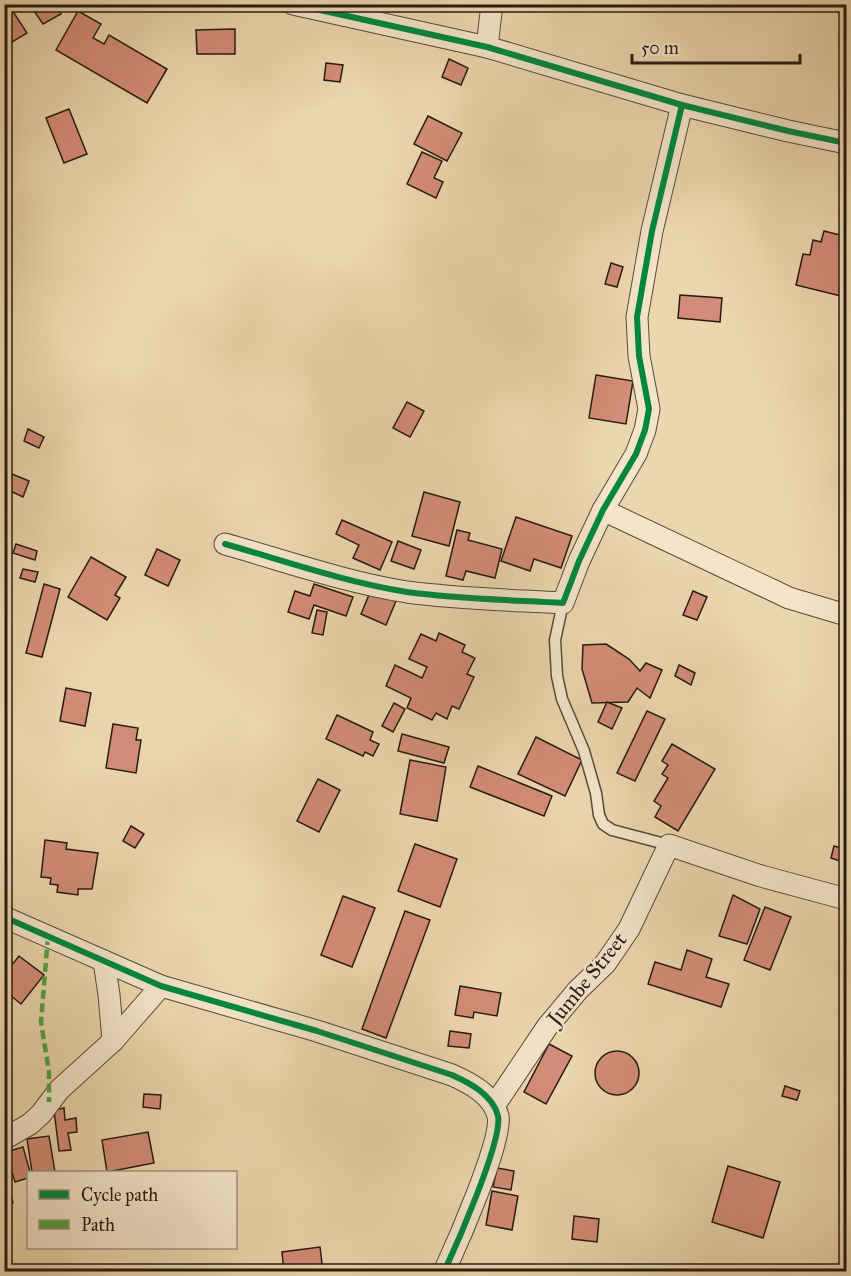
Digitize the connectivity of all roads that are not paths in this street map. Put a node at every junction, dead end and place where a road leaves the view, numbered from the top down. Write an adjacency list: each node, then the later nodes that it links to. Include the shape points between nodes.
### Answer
1 (293, 4): 3 (street)
2 (492, 4): 3 (street)
3 (487, 47): 4 (street)
4 (682, 105): 5 (street); 6 (street, via 652,231 637,317 639,356 649,409 645,430 636,454)
5 (846, 143)
6 (603, 510): 8 (street); 9 (street, via 789,598)
7 (225, 544): 8 (street, via 404,591)
8 (563, 603): 10 (lane, via 555,640 557,676 562,699 584,751 599,815 612,830)
9 (846, 615)
10 (669, 844): 11 (street, via 761,876); 16 (street, Jumbe Street, via 629,929 605,964 547,1027)
11 (846, 899)
12 (4, 917): 13 (street)
13 (104, 961): 14 (street); 15 (street)
14 (161, 986): 15 (street); 16 (street, via 452,1075 483,1093)
15 (113, 1041): 17 (street, via 59,1090 30,1124)
16 (494, 1106): 18 (street, via 499,1118 495,1145)
17 (4, 1139)
18 (444, 1272)

